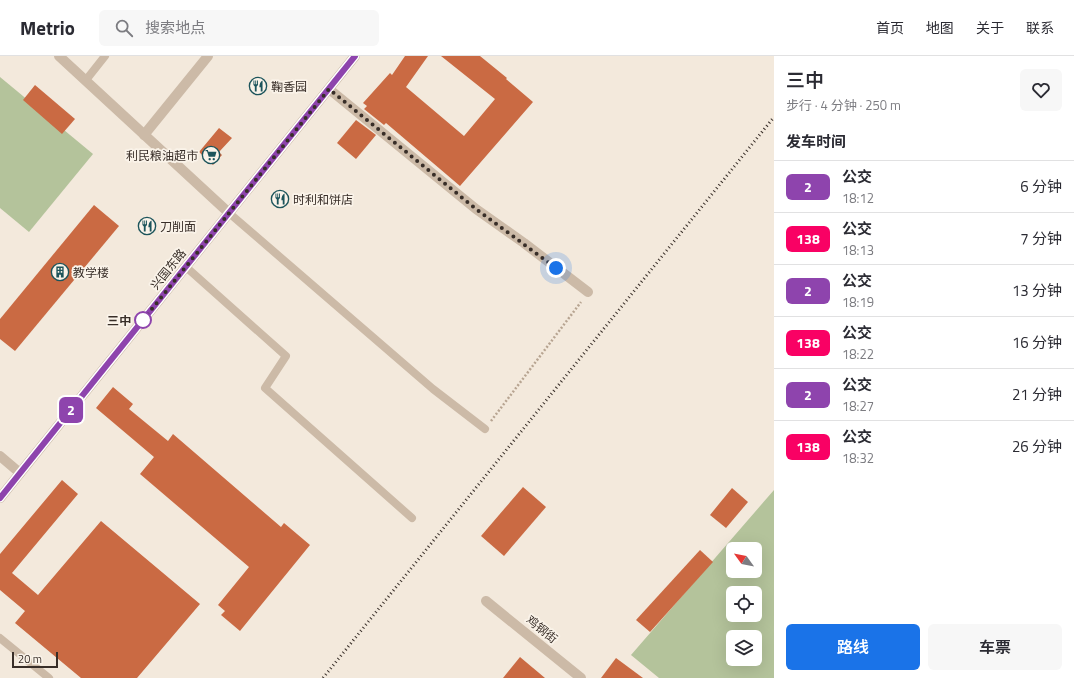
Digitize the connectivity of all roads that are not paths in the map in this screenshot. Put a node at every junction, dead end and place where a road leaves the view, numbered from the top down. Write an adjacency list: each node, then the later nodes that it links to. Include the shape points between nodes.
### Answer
1 (59, 56): 5 (street)
2 (105, 56): 5 (lane)
3 (208, 56): 7 (street)
4 (355, 56): 6 (street, 兴国东路)
5 (86, 80): 7 (street)
6 (329, 89): 8 (street, 兴国东路); 10 (street, via 476,209)
7 (144, 134): 8 (street)
8 (229, 213): 9 (street, 兴国东路); 11 (lane, via 433,389)
9 (186, 266): 13 (street, 兴国东路); 15 (lane, via 286,356 265,388)
10 (588, 292)
11 (485, 429)
12 (0, 456): 13 (street)
13 (20, 473): 14 (street, 兴国东路)
14 (0, 498)
15 (412, 518)
16 (486, 601): 19 (street, 鸡钢街)
17 (0, 638): 18 (lane)
18 (49, 678)
19 (581, 678)

